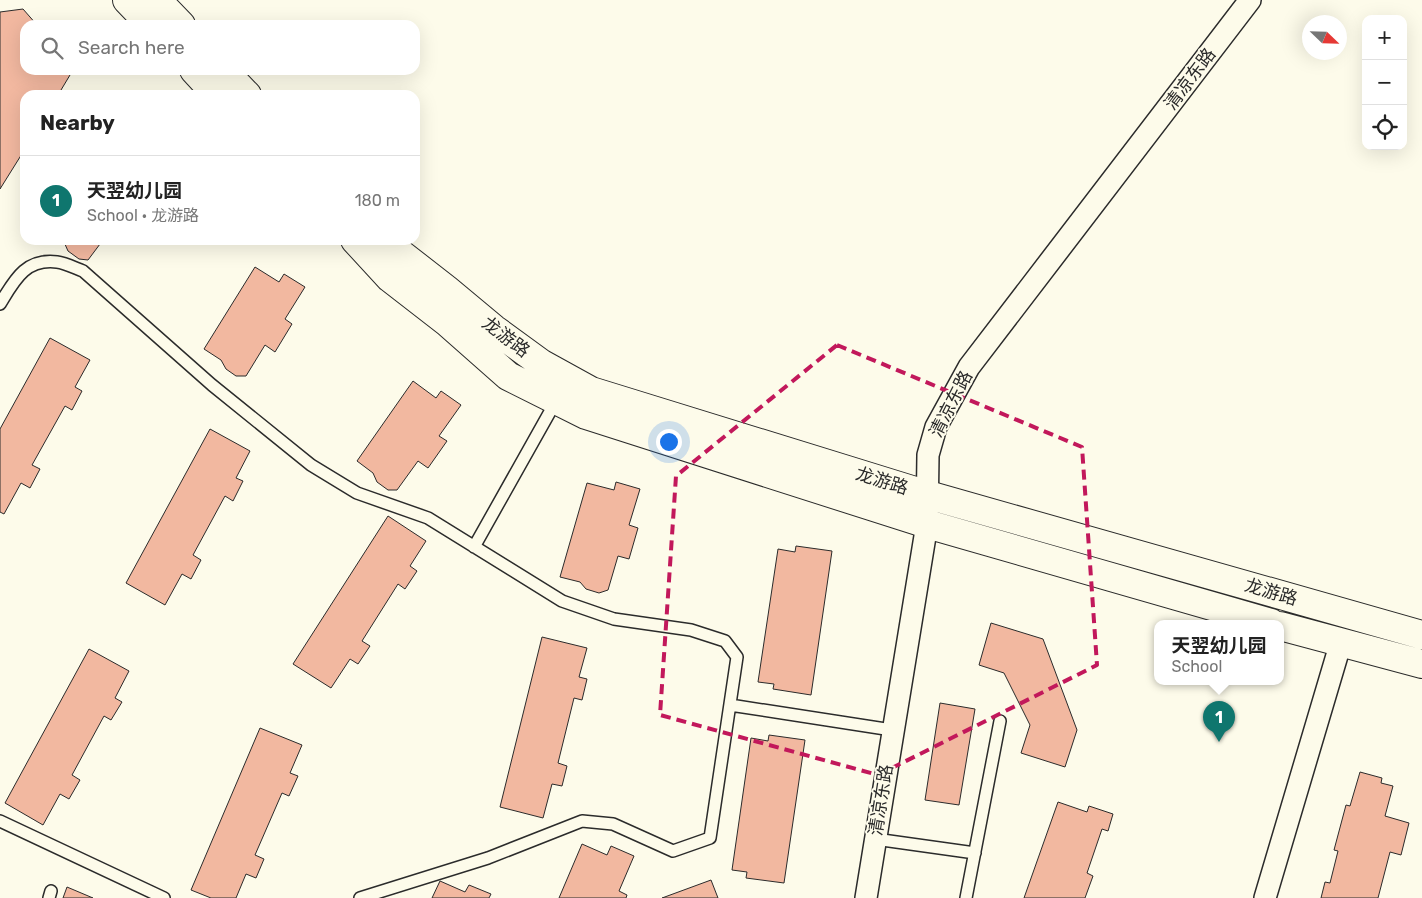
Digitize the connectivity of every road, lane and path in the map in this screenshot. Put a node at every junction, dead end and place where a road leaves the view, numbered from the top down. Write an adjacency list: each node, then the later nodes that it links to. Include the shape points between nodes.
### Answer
1 (127, 0): 4 (main road)
2 (157, 0): 5 (main road)
3 (1250, 0): 14 (street, 清凉东路, via 969,367 936,427 928,455)
4 (146, 20)
5 (176, 20)
6 (199, 75): 8 (main road)
7 (228, 75): 9 (main road)
8 (212, 90)
9 (241, 90)
10 (360, 245): 13 (main road, 龙游路, via 390,278 508,376)
11 (389, 245): 14 (main road, 龙游路, via 542,364 591,391)
12 (0, 304): 16 (lane, via 18,275 35,263 57,262 84,271 212,385 311,465 356,493 428,518)
13 (556, 400): 15 (main road, 龙游路, via 586,415); 16 (lane)
14 (928, 495): 15 (street, 清凉东路); 19 (main road, 龙游路)
15 (927, 524): 17 (main road, 龙游路); 24 (street, 清凉东路)
16 (474, 547): 22 (lane, via 562,602 614,618 691,630 725,641 736,657)
17 (1261, 620)
18 (1284, 627): 20 (main road, 龙游路)
19 (1422, 635)
20 (1341, 642): 21 (main road, 龙游路); 32 (street)
21 (1422, 664)
22 (730, 705): 24 (lane); 29 (lane, via 710,838 674,851 613,824 582,821 488,858)
23 (1000, 721): 27 (lane)
24 (892, 730): 26 (street, 清凉东路)
25 (0, 821): 28 (lane)
26 (875, 839): 27 (lane); 30 (street, 清凉东路)
27 (975, 853): 31 (lane)
28 (164, 898)
29 (360, 898)
30 (866, 898)
31 (966, 898)
32 (1265, 898)

